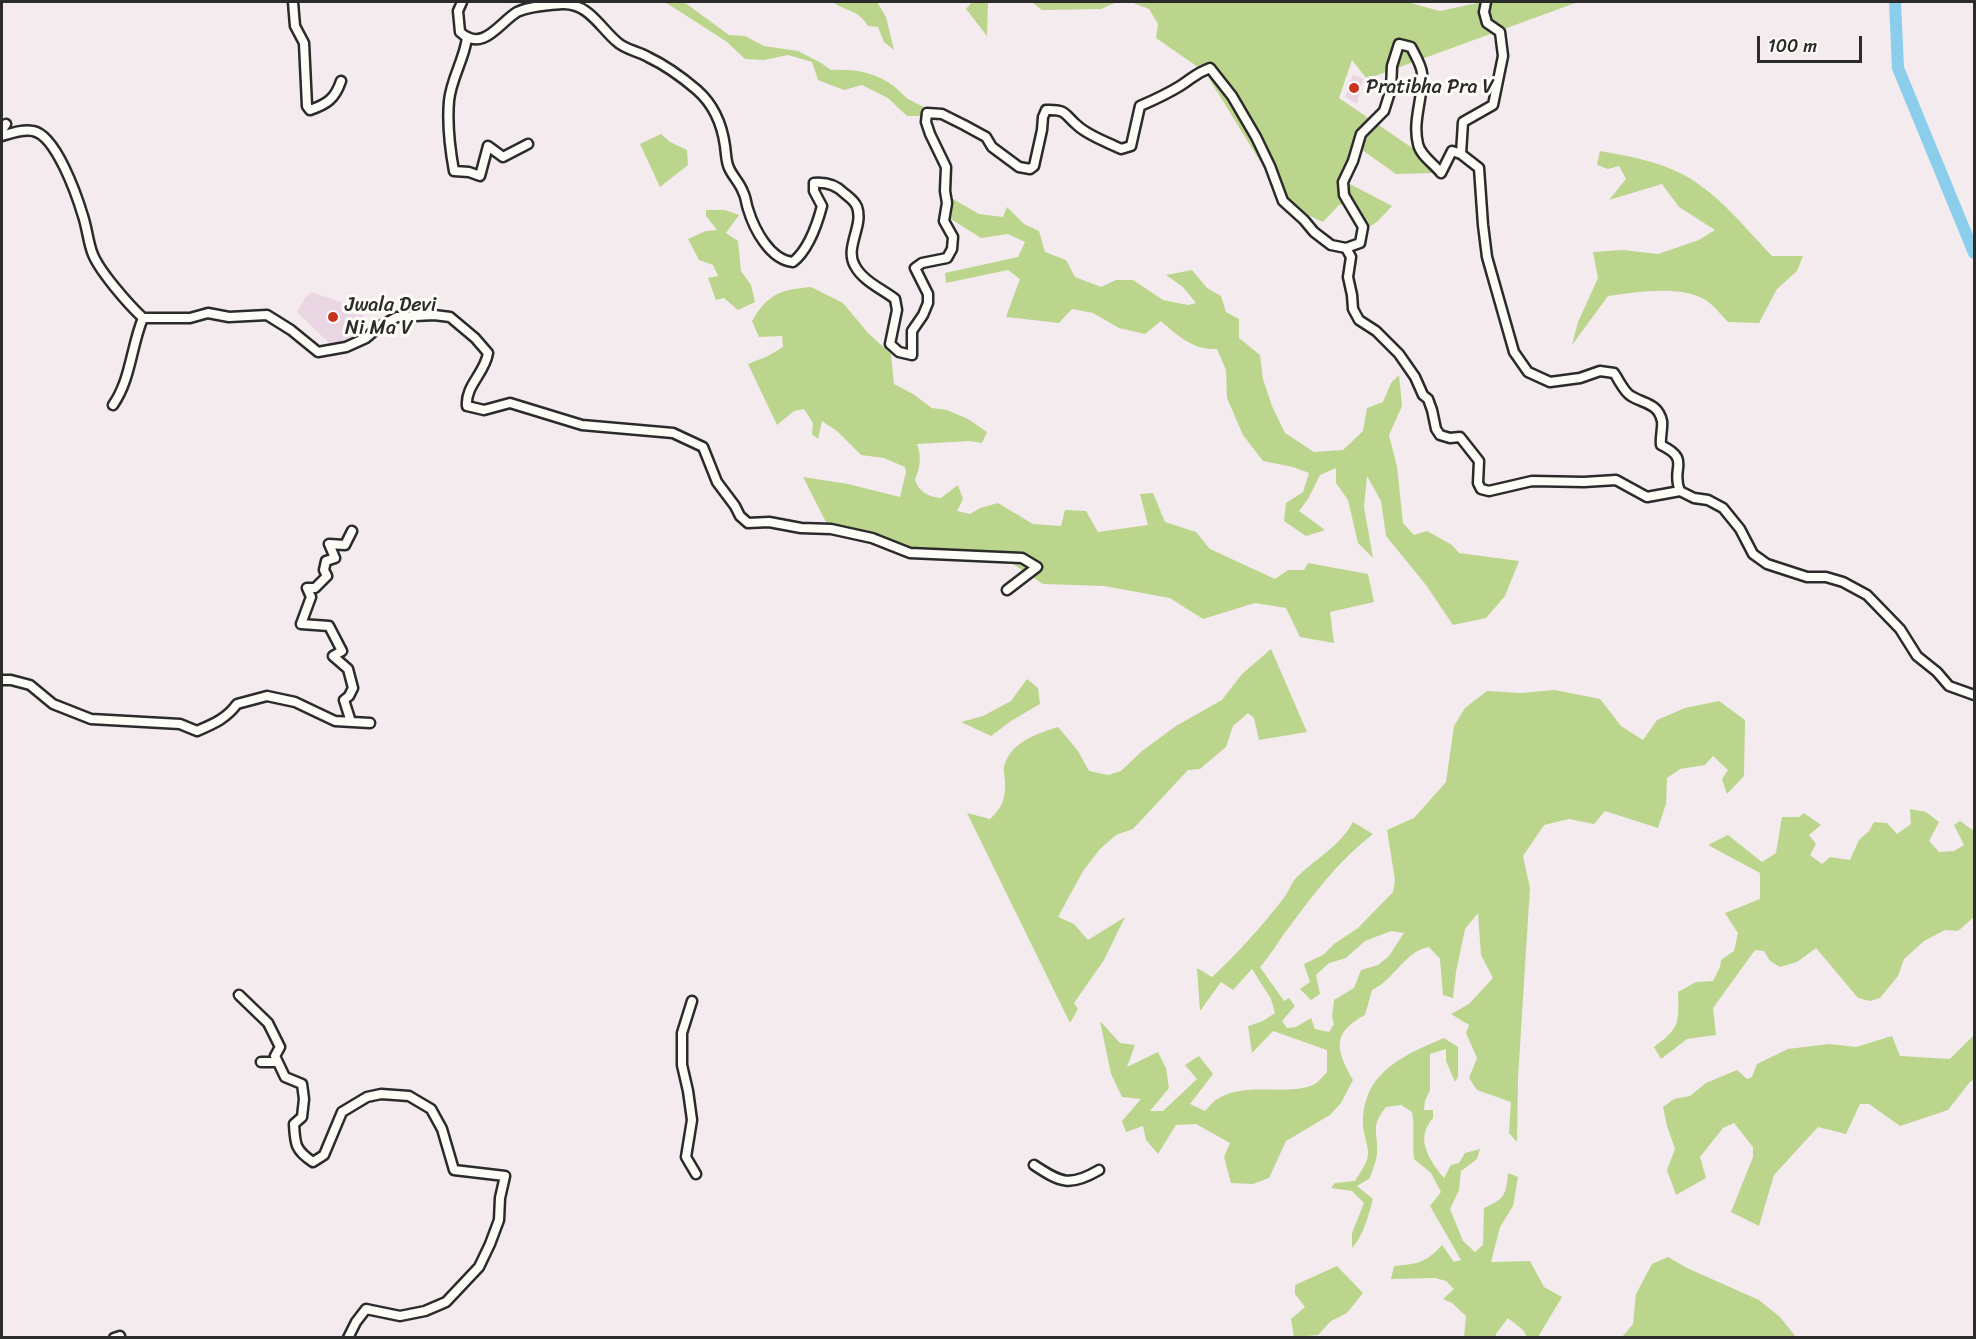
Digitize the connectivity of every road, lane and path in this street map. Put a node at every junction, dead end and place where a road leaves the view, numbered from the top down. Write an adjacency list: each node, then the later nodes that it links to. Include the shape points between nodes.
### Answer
1 (292, 2): 5 (street, via 295,26 304,43 310,110 330,101)
2 (462, 2): 4 (street, via 458,11 460,32)
3 (1486, 2): 8 (street, via 1486,23 1500,32 1503,56 1493,105 1462,122)
4 (467, 38): 7 (street, via 449,101 454,171 480,176 488,146 503,157); 9 (street, via 481,39 528,8 564,4 590,12 617,43 675,74 714,109 723,131 728,167 743,191 756,229 776,256 786,261 793,262 800,256 819,218 822,206 814,183 824,182 841,189 856,204 859,218 852,254 854,266 895,299 897,310 890,344 912,356 912,331 928,303 928,294 915,268 947,258 953,237 944,221 946,167 930,134 927,112 942,114 986,137 992,147 1019,167 1030,169 1034,166 1046,110 1059,110 1077,126 1120,149 1131,146 1140,106 1210,68 1256,137 1283,201 1331,245)
5 (341, 81)
6 (2, 136): 10 (street, via 35,131 48,141 68,174 92,254)
7 (528, 144)
8 (1461, 154): 9 (street, via 1452,151 1441,173 1424,156 1418,144 1422,70 1411,47 1399,44 1384,111 1360,134 1343,182 1344,195 1363,227 1360,243); 12 (street, via 1479,168 1487,257 1514,352 1528,372 1550,382 1600,371 1614,373 1629,395 1652,404 1663,425 1661,445 1676,454 1680,462 1676,482)
9 (1346, 248): 12 (street, via 1351,257 1348,277 1353,309 1359,320 1376,331 1410,369 1428,399 1440,435 1460,437 1479,461 1481,489 1489,491 1532,481 1616,480 1647,497)
10 (143, 318): 11 (street, via 136,333 128,377); 14 (street, via 190,318 208,313 229,317 267,315 318,352 366,338 397,317 450,317 488,353 486,364 466,396 467,406 484,411 510,403 582,425 673,433 703,447 717,482 748,523 831,529 872,538 910,553 1022,558 1037,567)
11 (113, 405)
12 (1680, 491): 16 (street, via 1724,508 1753,554 1767,564 1807,577 1843,582 1867,595 1900,628 1917,656 1949,686)
13 (352, 531): 17 (street, via 345,545 329,544 335,558 326,561 327,576 315,588 307,588 311,597 301,624 329,626 342,651 333,656 348,669 353,688 344,700)
14 (1007, 590)
15 (2, 680): 17 (street, via 30,685 53,704 91,719 180,724 197,731 220,721 237,704 267,696 295,702 335,721)
16 (1974, 695)
17 (351, 722): 18 (street)
18 (370, 723)
19 (239, 995): 22 (street, via 268,1023 280,1047 275,1056)
20 (692, 1001): 25 (street, via 682,1033 682,1065 692,1120 686,1157)
21 (261, 1062): 22 (street)
22 (277, 1062): 26 (street, via 285,1077 302,1084 302,1117 294,1124 295,1142 301,1154 313,1162 324,1155 342,1112 367,1097 409,1096 431,1109 442,1129 454,1170 505,1176 500,1220 490,1244 478,1267 446,1302 400,1316 366,1309)
23 (1034, 1164): 24 (street, via 1064,1182 1077,1181)
24 (1100, 1170)
25 (696, 1174)
26 (348, 1338)

